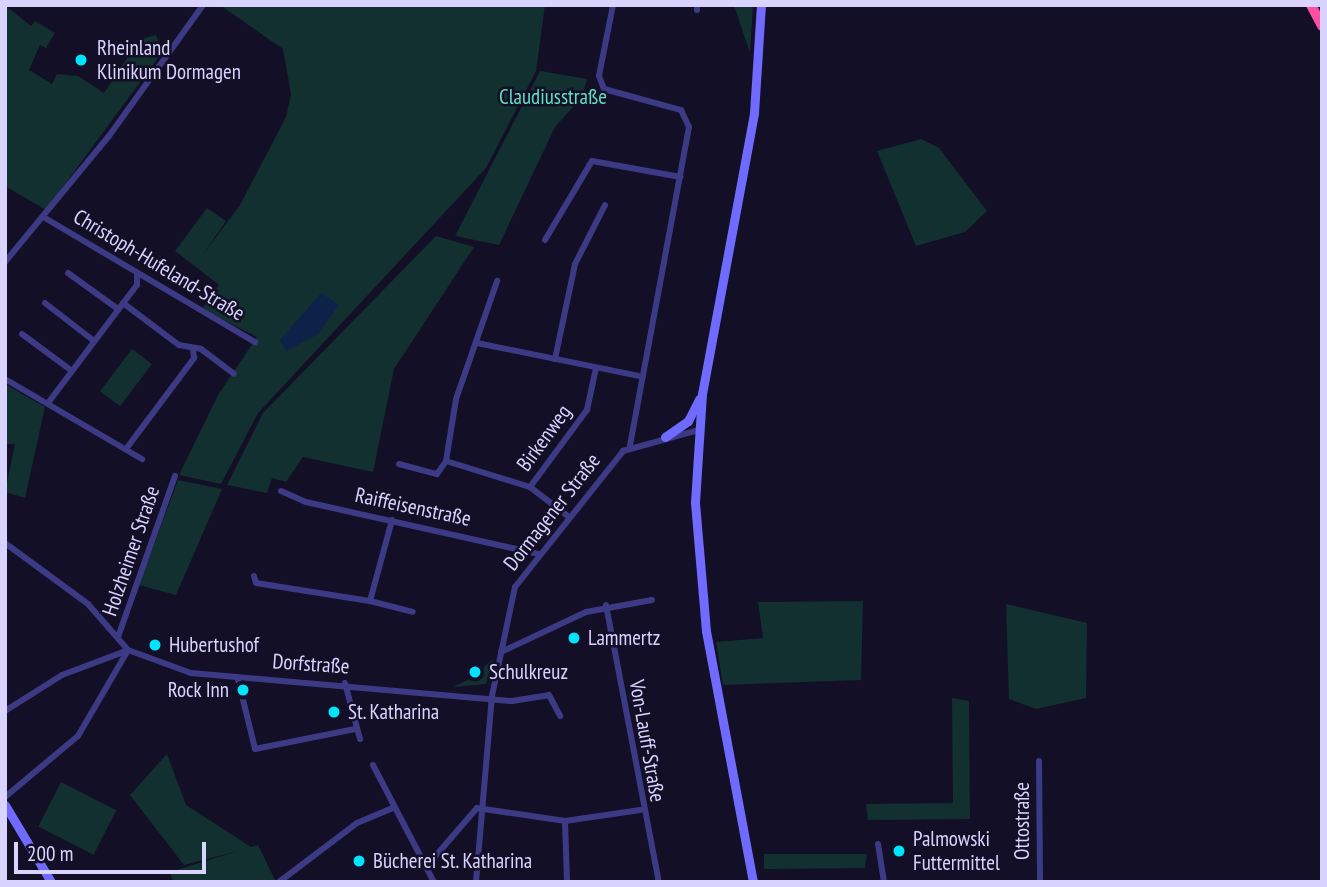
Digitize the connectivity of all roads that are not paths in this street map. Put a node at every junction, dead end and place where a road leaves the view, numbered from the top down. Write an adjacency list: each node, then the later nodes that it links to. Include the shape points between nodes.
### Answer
1 (203, 5): 8 (street)
2 (613, 5): 6 (street, via 600,83 610,94 686,114)
3 (761, 5): 28 (main road, via 754,113)
4 (1311, 5): 5 (highway)
5 (1322, 26)
6 (681, 177): 9 (street, via 592,161); 26 (street)
7 (605, 205): 22 (street, via 575,264)
8 (45, 218): 10 (street); 12 (street, Christoph-Hufeland-Straße)
9 (545, 240)
10 (5, 262)
11 (68, 273): 16 (street)
12 (137, 274): 15 (street); 19 (street, Christoph-Hufeland-Straße)
13 (496, 281): 20 (street)
14 (45, 303): 18 (street)
15 (123, 303): 16 (street); 21 (street)
16 (118, 309): 18 (street)
17 (22, 334): 24 (street)
18 (94, 341): 24 (street)
19 (255, 342)
20 (477, 343): 22 (street); 35 (street, via 456,399)
21 (192, 349): 25 (street); 33 (street, via 194,358)
22 (555, 359): 23 (street)
23 (596, 368): 26 (street); 38 (street, Birkenweg, via 587,410)
24 (72, 371): 29 (street)
25 (234, 374)
26 (639, 376): 32 (street)
27 (5, 379): 29 (street)
28 (702, 394): 30 (main road); 31 (main road, via 688,421)
29 (48, 403): 33 (street)
30 (698, 430): 31 (street, Dormagener Straße); 77 (main road, via 701,600)
31 (665, 437): 32 (street, Dormagener Straße)
32 (630, 446): 40 (street, Dormagener Straße)
33 (126, 449): 34 (street)
34 (142, 459)
35 (446, 461): 36 (street, via 437,474); 38 (street)
36 (399, 464)
37 (175, 476): 49 (street, Holzheimer Straße)
38 (530, 487): 40 (street)
39 (281, 491): 41 (street, Raiffeisenstraße)
40 (569, 517): 43 (street, Dormagener Straße)
41 (392, 520): 43 (street, Raiffeisenstraße); 46 (street)
42 (5, 543): 49 (street, via 88,604)
43 (539, 554): 51 (street, Dormagener Straße, via 510,599)
44 (254, 576): 46 (street, via 256,583 278,588)
45 (652, 600): 47 (street)
46 (370, 601): 48 (street)
47 (606, 605): 51 (street); 65 (street, Von-Lauff-Straße)
48 (413, 612)
49 (118, 636): 50 (street)
50 (128, 650): 52 (street, Dorfstraße, via 191,673); 55 (street, via 71,671); 61 (street, via 78,736)
51 (501, 652): 54 (street, Dormagener Straße)
52 (238, 678): 53 (street, Dorfstraße); 57 (street, via 256,750)
53 (345, 683): 54 (street, Dorfstraße); 57 (street)
54 (492, 696): 56 (street, Dorfstraße, via 552,695); 64 (street, Dormagener Straße)
55 (5, 711)
56 (560, 716)
57 (355, 729): 58 (street)
58 (360, 739)
59 (1039, 761): 79 (street, Ottostraße)
60 (373, 765): 63 (street)
61 (5, 797)
62 (5, 805): 71 (main road)
63 (395, 807): 69 (street); 72 (street, via 357,823)
64 (483, 809): 67 (street); 69 (street, via 477,808); 74 (street, Dormagener Straße)
65 (640, 810): 67 (street); 76 (street, Von-Lauff-Straße)
66 (5, 817): 70 (main road)
67 (565, 821): 75 (street)
68 (877, 844): 78 (street)
69 (426, 867): 73 (street)
70 (46, 882)
71 (51, 882)
72 (279, 882)
73 (434, 882)
74 (476, 882)
75 (567, 882)
76 (659, 882)
77 (753, 882)
78 (884, 882)
79 (1040, 882)

